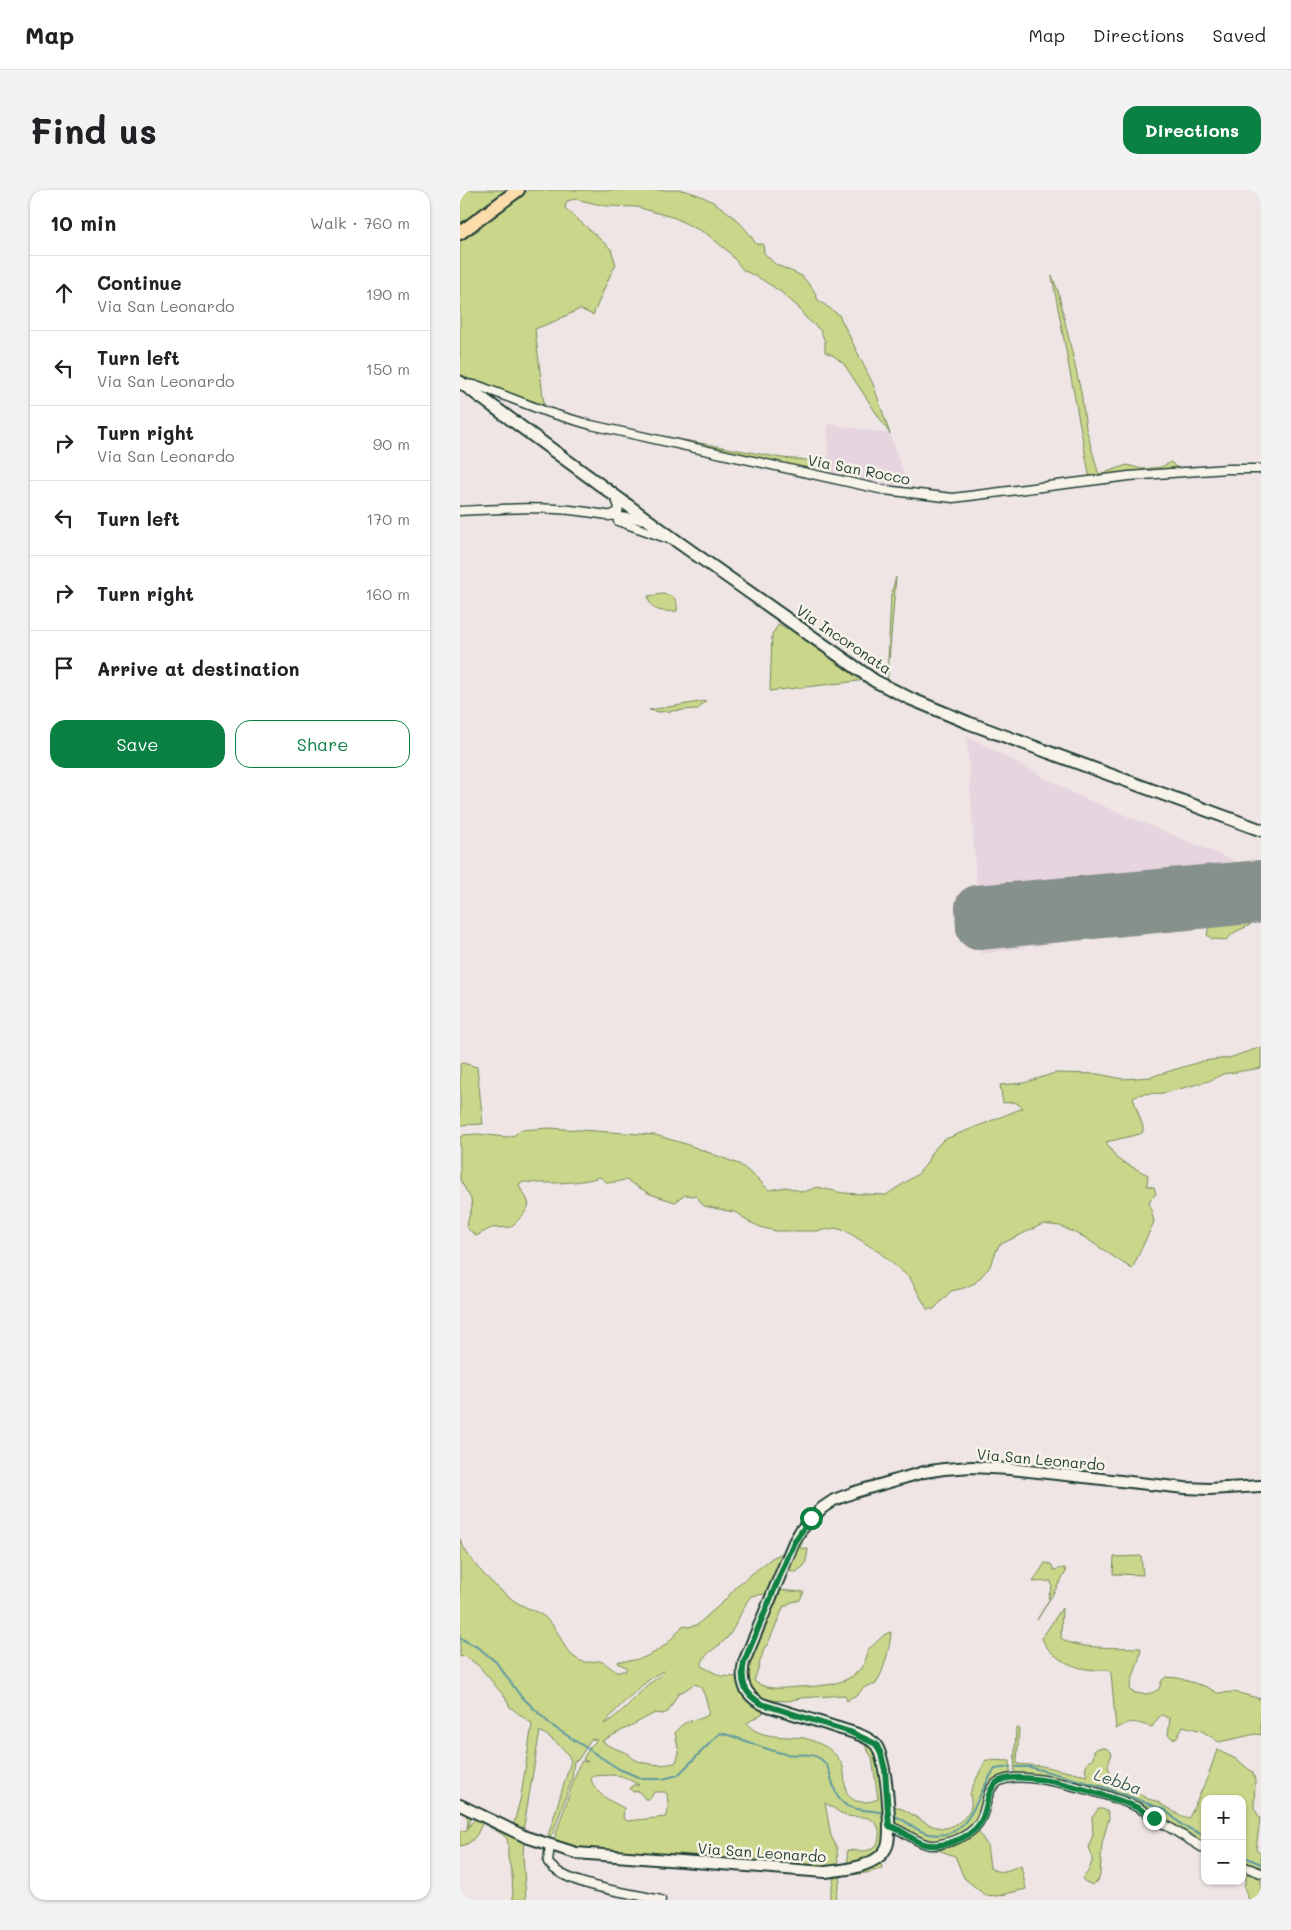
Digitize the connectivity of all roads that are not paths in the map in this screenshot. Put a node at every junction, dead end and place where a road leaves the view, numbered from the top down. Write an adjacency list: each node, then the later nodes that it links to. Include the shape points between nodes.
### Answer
1 (518, 190): 2 (main road)
2 (460, 233)
3 (461, 383): 4 (street, Via San Rocco, via 479,386 591,425 884,490 953,498 1129,476); 5 (main road, Via Incoronata)
4 (1261, 469)
5 (615, 496): 7 (street, via 618,512); 8 (main road, Via Incoronata)
6 (460, 510): 7 (street, via 540,509 579,511)
7 (607, 517): 8 (street); 9 (street)
8 (649, 520): 9 (street, via 642,525); 10 (main road, Via Incoronata)
9 (630, 525): 10 (street)
10 (678, 542): 11 (main road, Via Incoronata, via 875,681 911,699)
11 (1261, 830)
12 (1261, 1486): 14 (street, Via San Leonardo, via 1209,1489 1010,1469 944,1468 854,1492 822,1508 794,1542 744,1662 745,1689 752,1699 762,1704 850,1732 876,1744 885,1770)
13 (460, 1805): 15 (street, Via San Leonardo)
14 (889, 1823): 15 (street, Via San Leonardo, via 888,1845 880,1856 847,1870 826,1872 576,1854); 16 (street, via 919,1842 932,1846 968,1836 980,1824 996,1783 1011,1777 1058,1782 1108,1796 1138,1808)
15 (550, 1845): 19 (street, via 548,1862 553,1870 572,1879)
16 (1201, 1846)
17 (1246, 1867): 18 (street)
18 (1261, 1873)
19 (661, 1900)

